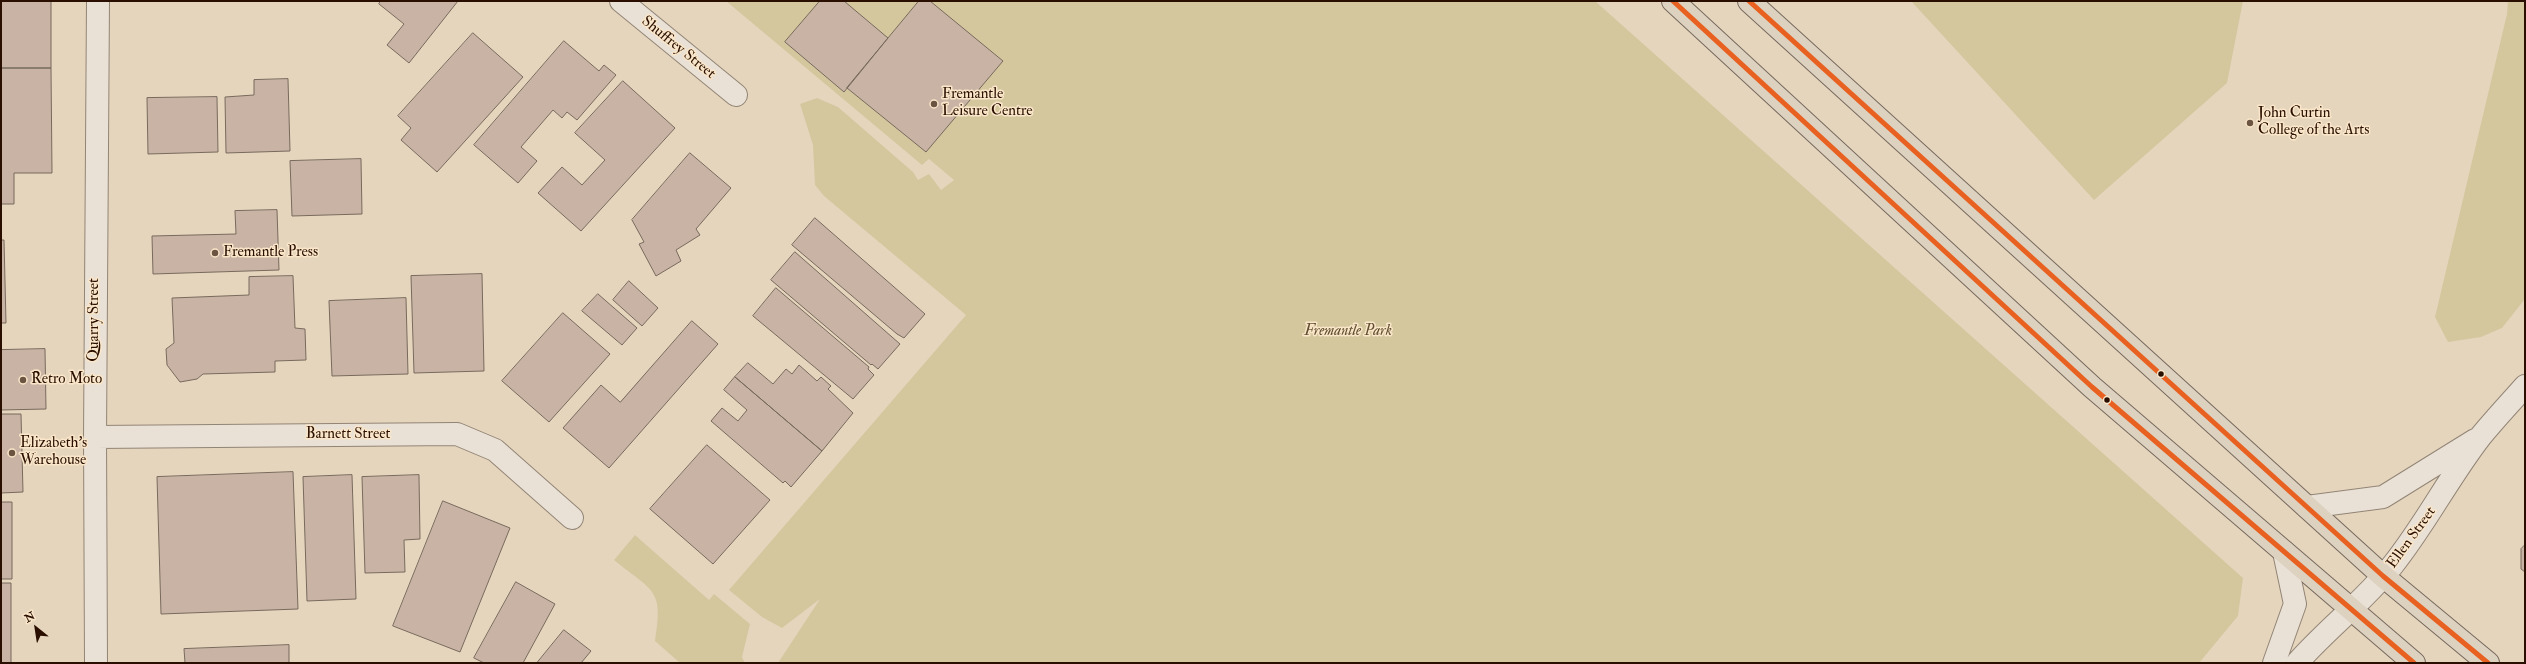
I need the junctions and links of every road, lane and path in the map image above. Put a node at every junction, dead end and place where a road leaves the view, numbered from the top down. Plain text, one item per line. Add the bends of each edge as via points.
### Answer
1 (98, 1) edge
2 (621, 1) edge
3 (1673, 1) edge
4 (1749, 1) edge
5 (736, 95) dead end
6 (2525, 386) edge
7 (94, 437) junction
8 (2481, 437) junction
9 (2307, 507) junction
10 (572, 518) dead end
11 (2284, 552) junction
12 (2383, 576) junction
13 (2351, 610) junction
14 (96, 663) edge
15 (2274, 663) edge
16 (2297, 663) edge
17 (2414, 663) edge
18 (2488, 663) edge

1 - 7 street, Quarry Street
2 - 5 street, Shuffrey Street
3 - 11 main road via 2086,382
4 - 9 main road
6 - 8 street, Ellen Street
7 - 10 street, Barnett Street via 457,434 495,450
7 - 14 street, Quarry Street
8 - 9 street, Ellen Street via 2383,497
8 - 12 street, Ellen Street via 2410,544
9 - 12 main road
11 - 13 main road
11 - 15 street via 2295,604
12 - 13 street, Ellen Street
12 - 18 main road
13 - 16 street, Ellen Street via 2321,636
13 - 17 main road

